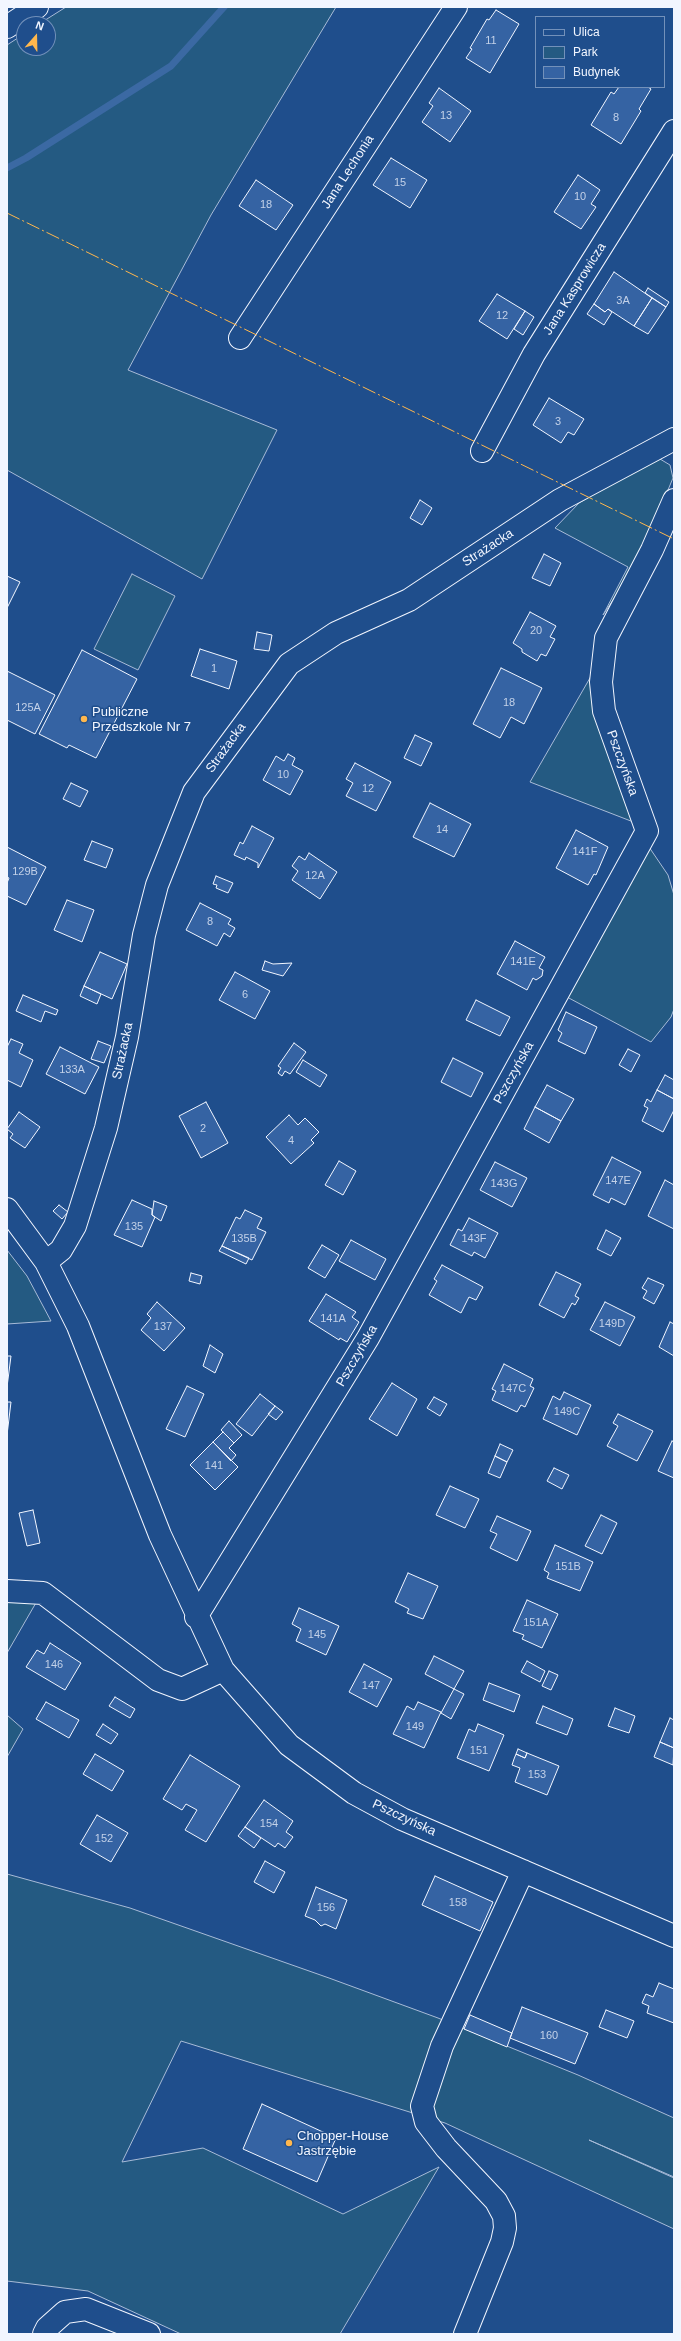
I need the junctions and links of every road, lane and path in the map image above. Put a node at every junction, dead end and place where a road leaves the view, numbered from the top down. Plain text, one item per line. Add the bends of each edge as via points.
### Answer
1 (37, 7) edge
2 (456, 7) edge
3 (7, 27) edge
4 (674, 131) edge
5 (240, 338) dead end
6 (674, 439) edge
7 (482, 451) dead end
8 (674, 500) edge
9 (7, 1209) edge
10 (53, 1256) junction
11 (7, 1591) edge
12 (196, 1617) junction
13 (223, 1670) junction
14 (523, 1871) junction
15 (674, 1936) edge
16 (44, 2334) edge
17 (149, 2334) edge
18 (465, 2334) edge

1 - 3 street
2 - 5 street, Jana Lechonia
4 - 7 street, Jana Kasprowicza via 534,354
6 - 10 street, Strażacka via 560,500 408,600 336,633 289,664 194,792 157,885 144,935 126,1037 106,1128 75,1226
8 - 12 street, Pszczyńska via 652,550 606,638 601,682 604,711 647,831 368,1338
9 - 10 street, Pszczyńska
10 - 12 street, Pszczyńska via 160,1535
11 - 13 street via 43,1593 158,1680 182,1689
12 - 13 street, Pszczyńska
13 - 14 street, Pszczyńska via 296,1752 354,1793 402,1819
14 - 15 street, Pszczyńska
14 - 18 street via 442,2046 422,2106 426,2122 446,2148 496,2200 504,2216 502,2242
16 - 17 street via 65,2312 86,2309

